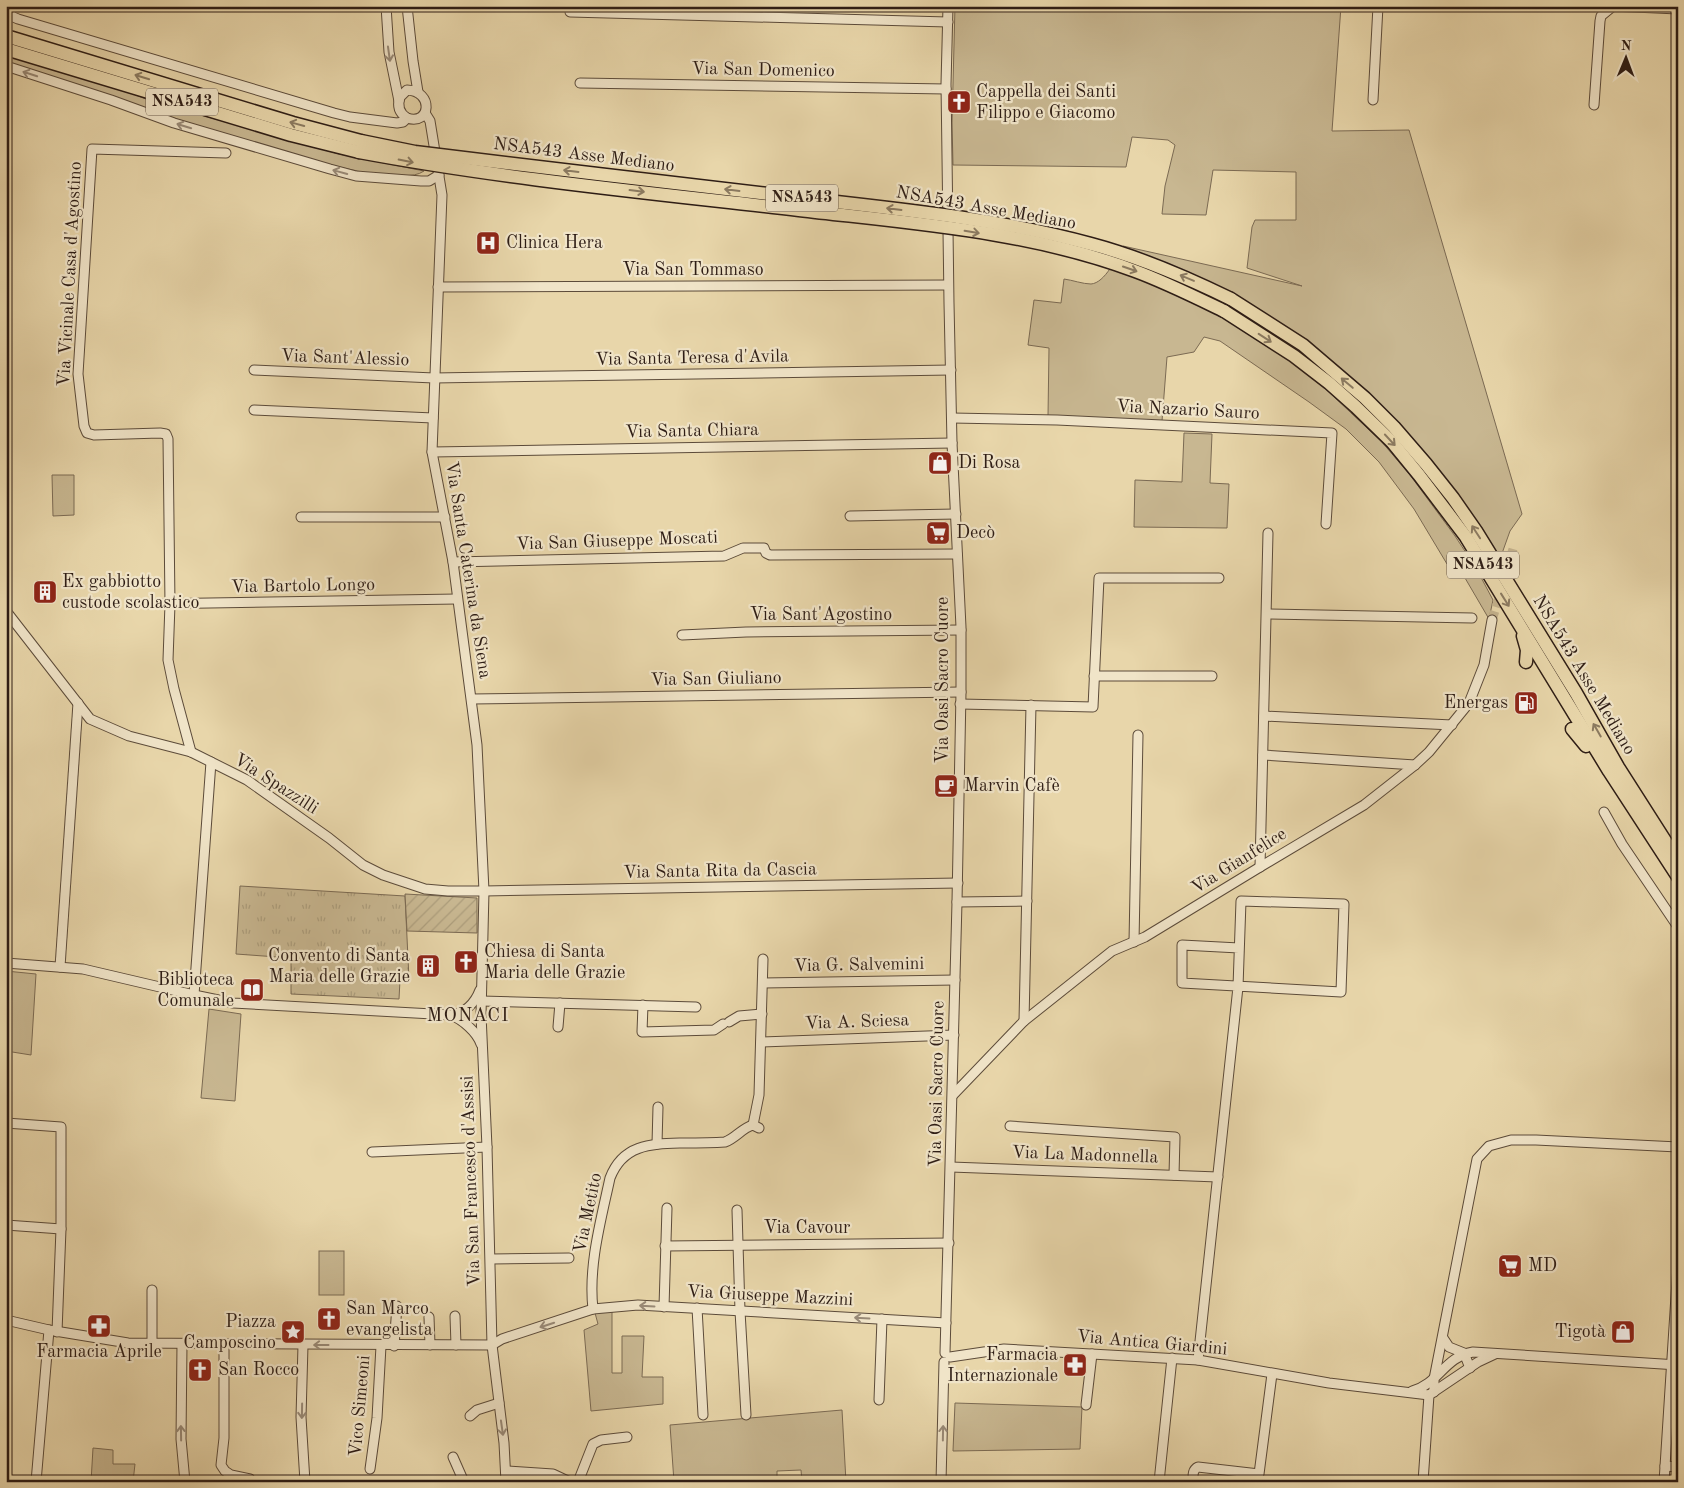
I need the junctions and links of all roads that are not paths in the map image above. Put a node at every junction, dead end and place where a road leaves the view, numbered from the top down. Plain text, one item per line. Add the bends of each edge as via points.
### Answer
1 (10, 6) edge
2 (386, 6) edge
3 (407, 6) edge
4 (948, 6) edge
5 (1378, 6) edge
6 (1612, 7) edge
7 (1678, 9) edge
8 (657, 11) edge
9 (570, 12) dead end
10 (948, 22) junction
11 (6, 36) edge
12 (6, 49) edge
13 (6, 66) edge
14 (580, 83) dead end
15 (946, 89) junction
16 (418, 92) junction
17 (1373, 100) dead end
18 (399, 101) junction
19 (1594, 105) dead end
20 (425, 113) junction
21 (407, 118) junction
22 (417, 120) junction
23 (431, 131) junction
24 (360, 147) junction
25 (226, 153) dead end
26 (439, 175) junction
27 (948, 285) junction
28 (438, 287) junction
29 (254, 370) dead end
30 (950, 370) junction
31 (434, 378) junction
32 (254, 410) dead end
33 (433, 418) junction
34 (952, 418) junction
35 (952, 443) junction
36 (432, 452) junction
37 (956, 514) junction
38 (850, 516) dead end
39 (302, 517) dead end
40 (445, 517) junction
41 (1326, 524) dead end
42 (1268, 533) dead end
43 (957, 554) junction
44 (453, 562) junction
45 (1219, 578) dead end
46 (458, 599) junction
47 (148, 604) dead end
48 (170, 604) junction
49 (6, 611) edge
50 (1266, 614) junction
51 (1472, 618) dead end
52 (1492, 620) tunnel mouth
53 (1521, 626) junction
54 (960, 630) junction
55 (682, 635) dead end
56 (1526, 662) dead end
57 (1094, 676) junction
58 (1212, 676) dead end
59 (960, 692) junction
60 (472, 699) junction
61 (78, 703) junction
62 (960, 704) junction
63 (1031, 706) junction
64 (1264, 716) junction
65 (1452, 725) junction
66 (1572, 729) dead end
67 (1138, 735) dead end
68 (191, 752) junction
69 (1263, 755) junction
70 (211, 762) junction
71 (1415, 765) junction
72 (1609, 771) junction
73 (1604, 812) dead end
74 (1678, 861) edge
75 (1260, 867) junction
76 (1678, 877) edge
77 (958, 883) junction
78 (484, 891) junction
79 (1027, 901) junction
80 (957, 902) junction
81 (1678, 927) edge
82 (1134, 942) junction
83 (1239, 948) junction
84 (763, 958) dead end
85 (6, 963) edge
86 (60, 967) junction
87 (955, 980) junction
88 (763, 983) junction
89 (1238, 987) junction
90 (481, 988) junction
91 (194, 995) junction
92 (481, 1001) junction
93 (560, 1004) junction
94 (643, 1005) junction
95 (696, 1006) dead end
96 (762, 1014) junction
97 (481, 1015) junction
98 (457, 1016) junction
99 (1024, 1021) junction
100 (558, 1027) dead end
101 (954, 1035) junction
102 (761, 1042) junction
103 (482, 1046) junction
104 (953, 1094) junction
105 (658, 1107) dead end
106 (6, 1123) edge
107 (1010, 1126) dead end
108 (657, 1144) junction
109 (487, 1147) junction
110 (1678, 1148) edge
111 (372, 1152) dead end
112 (951, 1167) junction
113 (1174, 1175) junction
114 (1218, 1177) junction
115 (667, 1208) dead end
116 (737, 1210) dead end
117 (6, 1225) edge
118 (61, 1229) junction
119 (949, 1243) junction
120 (737, 1245) junction
121 (665, 1246) junction
122 (490, 1258) junction
123 (569, 1258) dead end
124 (1678, 1265) edge
125 (152, 1290) dead end
126 (397, 1306) dead end
127 (664, 1307) junction
128 (697, 1308) junction
129 (593, 1309) junction
130 (740, 1311) junction
131 (455, 1316) dead end
132 (429, 1317) dead end
133 (882, 1319) junction
134 (6, 1320) edge
135 (946, 1323) junction
136 (53, 1331) junction
137 (1443, 1338) junction
138 (152, 1344) junction
139 (182, 1344) junction
140 (224, 1344) junction
141 (303, 1345) junction
142 (430, 1345) junction
143 (456, 1345) junction
144 (492, 1345) junction
145 (382, 1346) junction
146 (394, 1346) junction
147 (1092, 1354) junction
148 (1464, 1354) junction
149 (1495, 1354) junction
150 (946, 1357) junction
151 (1172, 1358) junction
152 (1198, 1360) junction
153 (1674, 1365) edge
154 (1470, 1368) junction
155 (1441, 1370) junction
156 (1272, 1374) junction
157 (1434, 1379) junction
158 (1450, 1381) junction
159 (1410, 1392) junction
160 (1431, 1393) junction
161 (879, 1400) dead end
162 (499, 1403) junction
163 (1086, 1404) dead end
164 (746, 1415) dead end
165 (470, 1416) dead end
166 (703, 1416) dead end
167 (626, 1437) dead end
168 (453, 1457) dead end
169 (1664, 1466) junction
170 (1678, 1467) edge
171 (370, 1469) dead end
172 (506, 1470) junction
173 (250, 1479) dead end
174 (36, 1482) edge
175 (185, 1482) edge
176 (305, 1482) edge
177 (464, 1482) edge
178 (506, 1482) edge
179 (570, 1482) edge
180 (578, 1482) edge
181 (941, 1482) edge
182 (1159, 1482) edge
183 (1193, 1482) edge
184 (1422, 1482) edge
185 (1664, 1482) edge

1 - 21 street via 11,16 18,19 334,113 397,123
2 -> 18 street via 389,52
3 - 16 street
4 - 10 street, Via Oasi Sacro Cuore
5 - 17 street
6 - 7 street
6 - 19 street via 1600,21
8 - 9 street
8 - 10 street
10 - 15 street, Via Oasi Sacro Cuore
24 -> 11 highway via 293,123
12 - 24 highway, NSA543 Asse Mediano / NSA543 via 291,135
26 -> 13 street via 421,181 356,176 174,123
14 - 15 street, Via San Domenico
15 - 27 street, Via Oasi Sacro Cuore
16 - 18 street via 407,90
16 - 20 street via 425,100
18 - 21 street via 400,111
20 - 22 street
20 - 23 street, Via Santa Caterina da Siena
21 - 22 street
22 - 23 street
23 - 26 street, Via Santa Caterina da Siena
24 -> 53 highway, NSA543 Asse Mediano / NSA543, bridge via 424,164 922,224 1031,242 1134,270 1224,311 1294,356 1356,407 1392,442 1466,537
74 -> 24 highway, NSA543 Asse Mediano / NSA543, bridge via 1476,531 1431,470 1366,398 1303,346 1231,299 1140,259 1026,229 938,214
25 - 48 street, Via Vicinale Casa d'Agostino via 92,149 78,374 84,426 88,433 94,435 166,434
26 - 28 street, Via Santa Caterina da Siena via 442,196
27 - 28 street, Via San Tommaso
27 - 30 street, Via Oasi Sacro Cuore
28 - 31 street, Via Santa Caterina da Siena
29 - 31 street, Via Sant'Alessio
30 - 31 street, Via Santa Teresa d'Avila
30 - 34 street, Via Oasi Sacro Cuore
31 - 33 street, Via Santa Caterina da Siena
32 - 33 street
33 - 36 street, Via Santa Caterina da Siena
34 - 35 street, Via Oasi Sacro Cuore
34 - 41 street, Via Nazario Sauro via 1067,420 1332,433
35 - 36 street, Via Santa Chiara
35 - 37 street, Via Oasi Sacro Cuore
36 - 40 street, Via Santa Caterina da Siena
37 - 38 street
37 - 43 street, Via Oasi Sacro Cuore
39 - 40 street
40 - 44 street, Via Santa Caterina da Siena
42 - 50 street
43 - 44 street, Via San Giuseppe Moscati via 770,555 764,548 743,548 724,556
43 - 54 street, Via Oasi Sacro Cuore
44 - 46 street, Via Santa Caterina da Siena
45 - 57 street via 1099,578
46 - 48 street, Via Bartolo Longo
46 - 60 street, Via Santa Caterina da Siena
47 - 48 street, Via Bartolo Longo
48 - 68 street, Via Vicinale Casa d'Agostino via 168,660
49 - 61 street, Via Spazzilli
50 - 51 street
50 - 64 street
52 - 65 street, Via Gianfelice via 1478,683 1469,703
53 - 56 highway via 1527,650
53 - 72 highway, NSA543 Asse Mediano / NSA543
54 - 55 street, Via Sant'Agostino
54 - 59 street, Via Oasi Sacro Cuore
57 - 58 street
57 - 63 street via 1092,707
59 - 60 street, Via San Giuliano
59 - 62 street, Via Oasi Sacro Cuore
60 - 78 street, Via Santa Caterina da Siena
61 - 68 street, Via Spazzilli via 90,719 129,736
61 - 86 street
62 - 63 street
62 - 77 street, Via Oasi Sacro Cuore
63 - 79 street
64 - 65 street
64 - 69 street
65 - 71 street, Via Gianfelice
66 - 72 highway
67 - 82 street
68 - 70 street, Via Spazzilli
69 - 71 street
69 - 75 street
70 - 78 street, Via Spazzilli via 247,780 377,872 424,889
70 - 91 street
71 - 75 street, Via Gianfelice via 1364,806
72 - 76 highway, NSA543 Asse Mediano / NSA543
73 - 81 street
75 - 82 street, Via Gianfelice
77 - 78 street, Via Santa Rita da Cascia
77 - 80 street, Via Oasi Sacro Cuore
78 - 90 street, Via Santa Caterina da Siena
79 - 80 street
79 - 99 street
80 - 87 street, Via Oasi Sacro Cuore
82 - 99 street, Via Gianfelice via 1112,951
83 - 89 street
83 - 89 street via 1182,945 1182,983
83 - 89 street via 1240,901 1344,904 1341,992
84 - 88 street, Via Metito
85 - 86 street
86 - 91 street via 83,969
87 - 88 street, Via G. Salvemini
87 - 101 street, Via Oasi Sacro Cuore
88 - 96 street, Via Metito
89 - 114 street
90 - 92 street, Via Santa Caterina da Siena
90 - 98 street via 475,1000
91 - 98 street via 233,1002
92 - 93 street
92 - 97 street, Via Santa Caterina da Siena
93 - 94 street
93 - 100 street
94 - 95 street
94 - 96 street via 642,1032 714,1030 739,1016
96 - 102 street, Via Metito
97 - 98 street via 474,1012
97 - 103 street, Via San Francesco d'Assisi
98 - 103 street
99 - 104 street, Via Gianfelice
101 - 102 street, Via A. Sciesa
101 - 104 street, Via Oasi Sacro Cuore
102 - 108 street, Via Metito via 756,1127 748,1126 725,1142
103 - 109 street, Via San Francesco d'Assisi
104 - 112 street, Via Oasi Sacro Cuore
105 - 108 street
106 - 118 street via 61,1127
107 - 113 street via 1175,1137
108 - 129 street, Via Metito via 648,1144 624,1156 612,1172 595,1256 591,1290
109 - 111 street
109 - 122 street, Via San Francesco d'Assisi
110 - 137 street via 1536,1140 1511,1140 1490,1146 1477,1159
112 - 113 street, Via La Madonnella
112 - 119 street, Via Oasi Sacro Cuore
113 - 114 street, Via La Madonnella
114 - 152 street
115 - 121 street
116 - 120 street
117 - 118 street
118 - 136 street
119 - 120 street, Via Cavour
119 - 135 street, Via Oasi Sacro Cuore
120 - 121 street, Via Cavour
120 - 130 street
121 - 127 street
122 - 123 street
122 - 144 street, Via San Francesco d'Assisi
124 - 153 street
125 - 138 street
126 - 146 street
127 - 128 street, Via Giuseppe Mazzini
127 -> 129 street, Via Giuseppe Mazzini via 638,1305
128 - 130 street, Via Giuseppe Mazzini
128 - 166 street
129 -> 144 street
133 -> 130 street, Via Giuseppe Mazzini
130 - 164 street
131 - 143 street
132 - 142 street
133 - 135 street, Via Giuseppe Mazzini
133 - 161 street
134 - 136 street
135 - 150 street, Via Oasi Sacro Cuore
136 - 138 street via 128,1344
136 - 174 street
137 - 148 street via 1449,1347
137 - 157 street
138 - 139 street
139 - 140 street
175 -> 139 street via 181,1439
140 - 141 street
140 - 173 street via 221,1465 230,1475
145 -> 141 street
141 -> 176 street via 301,1417
142 - 143 street
142 - 146 street
143 - 144 street
144 - 162 street, Via San Francesco d'Assisi
145 - 146 street
145 - 171 street, Vico Simeoni
147 - 150 street, Via Antica Giardini via 1004,1349
147 - 151 street, Via Antica Giardini
147 - 163 street
148 - 149 street
148 - 154 street
148 - 155 street
149 - 153 street
149 - 154 street
181 -> 150 street, Via Oasi Sacro Cuore
151 - 152 street, Via Antica Giardini
151 - 182 street
152 - 156 street, Via Antica Giardini
153 - 169 street
154 - 158 street
155 - 157 street
155 - 158 street
156 - 159 street, Via Antica Giardini
156 - 183 street via 1259,1474 1198,1467 1193,1473
157 - 159 street via 1427,1386
157 - 160 street
158 - 160 street
159 - 160 street, Via Antica Giardini
160 - 184 street
162 - 165 street via 477,1410
162 -> 172 street, Via San Francesco d'Assisi
167 - 180 street via 593,1444
168 - 177 street
169 - 170 street
169 - 185 street
172 - 178 street, Via San Francesco d'Assisi
172 - 179 street via 553,1474

